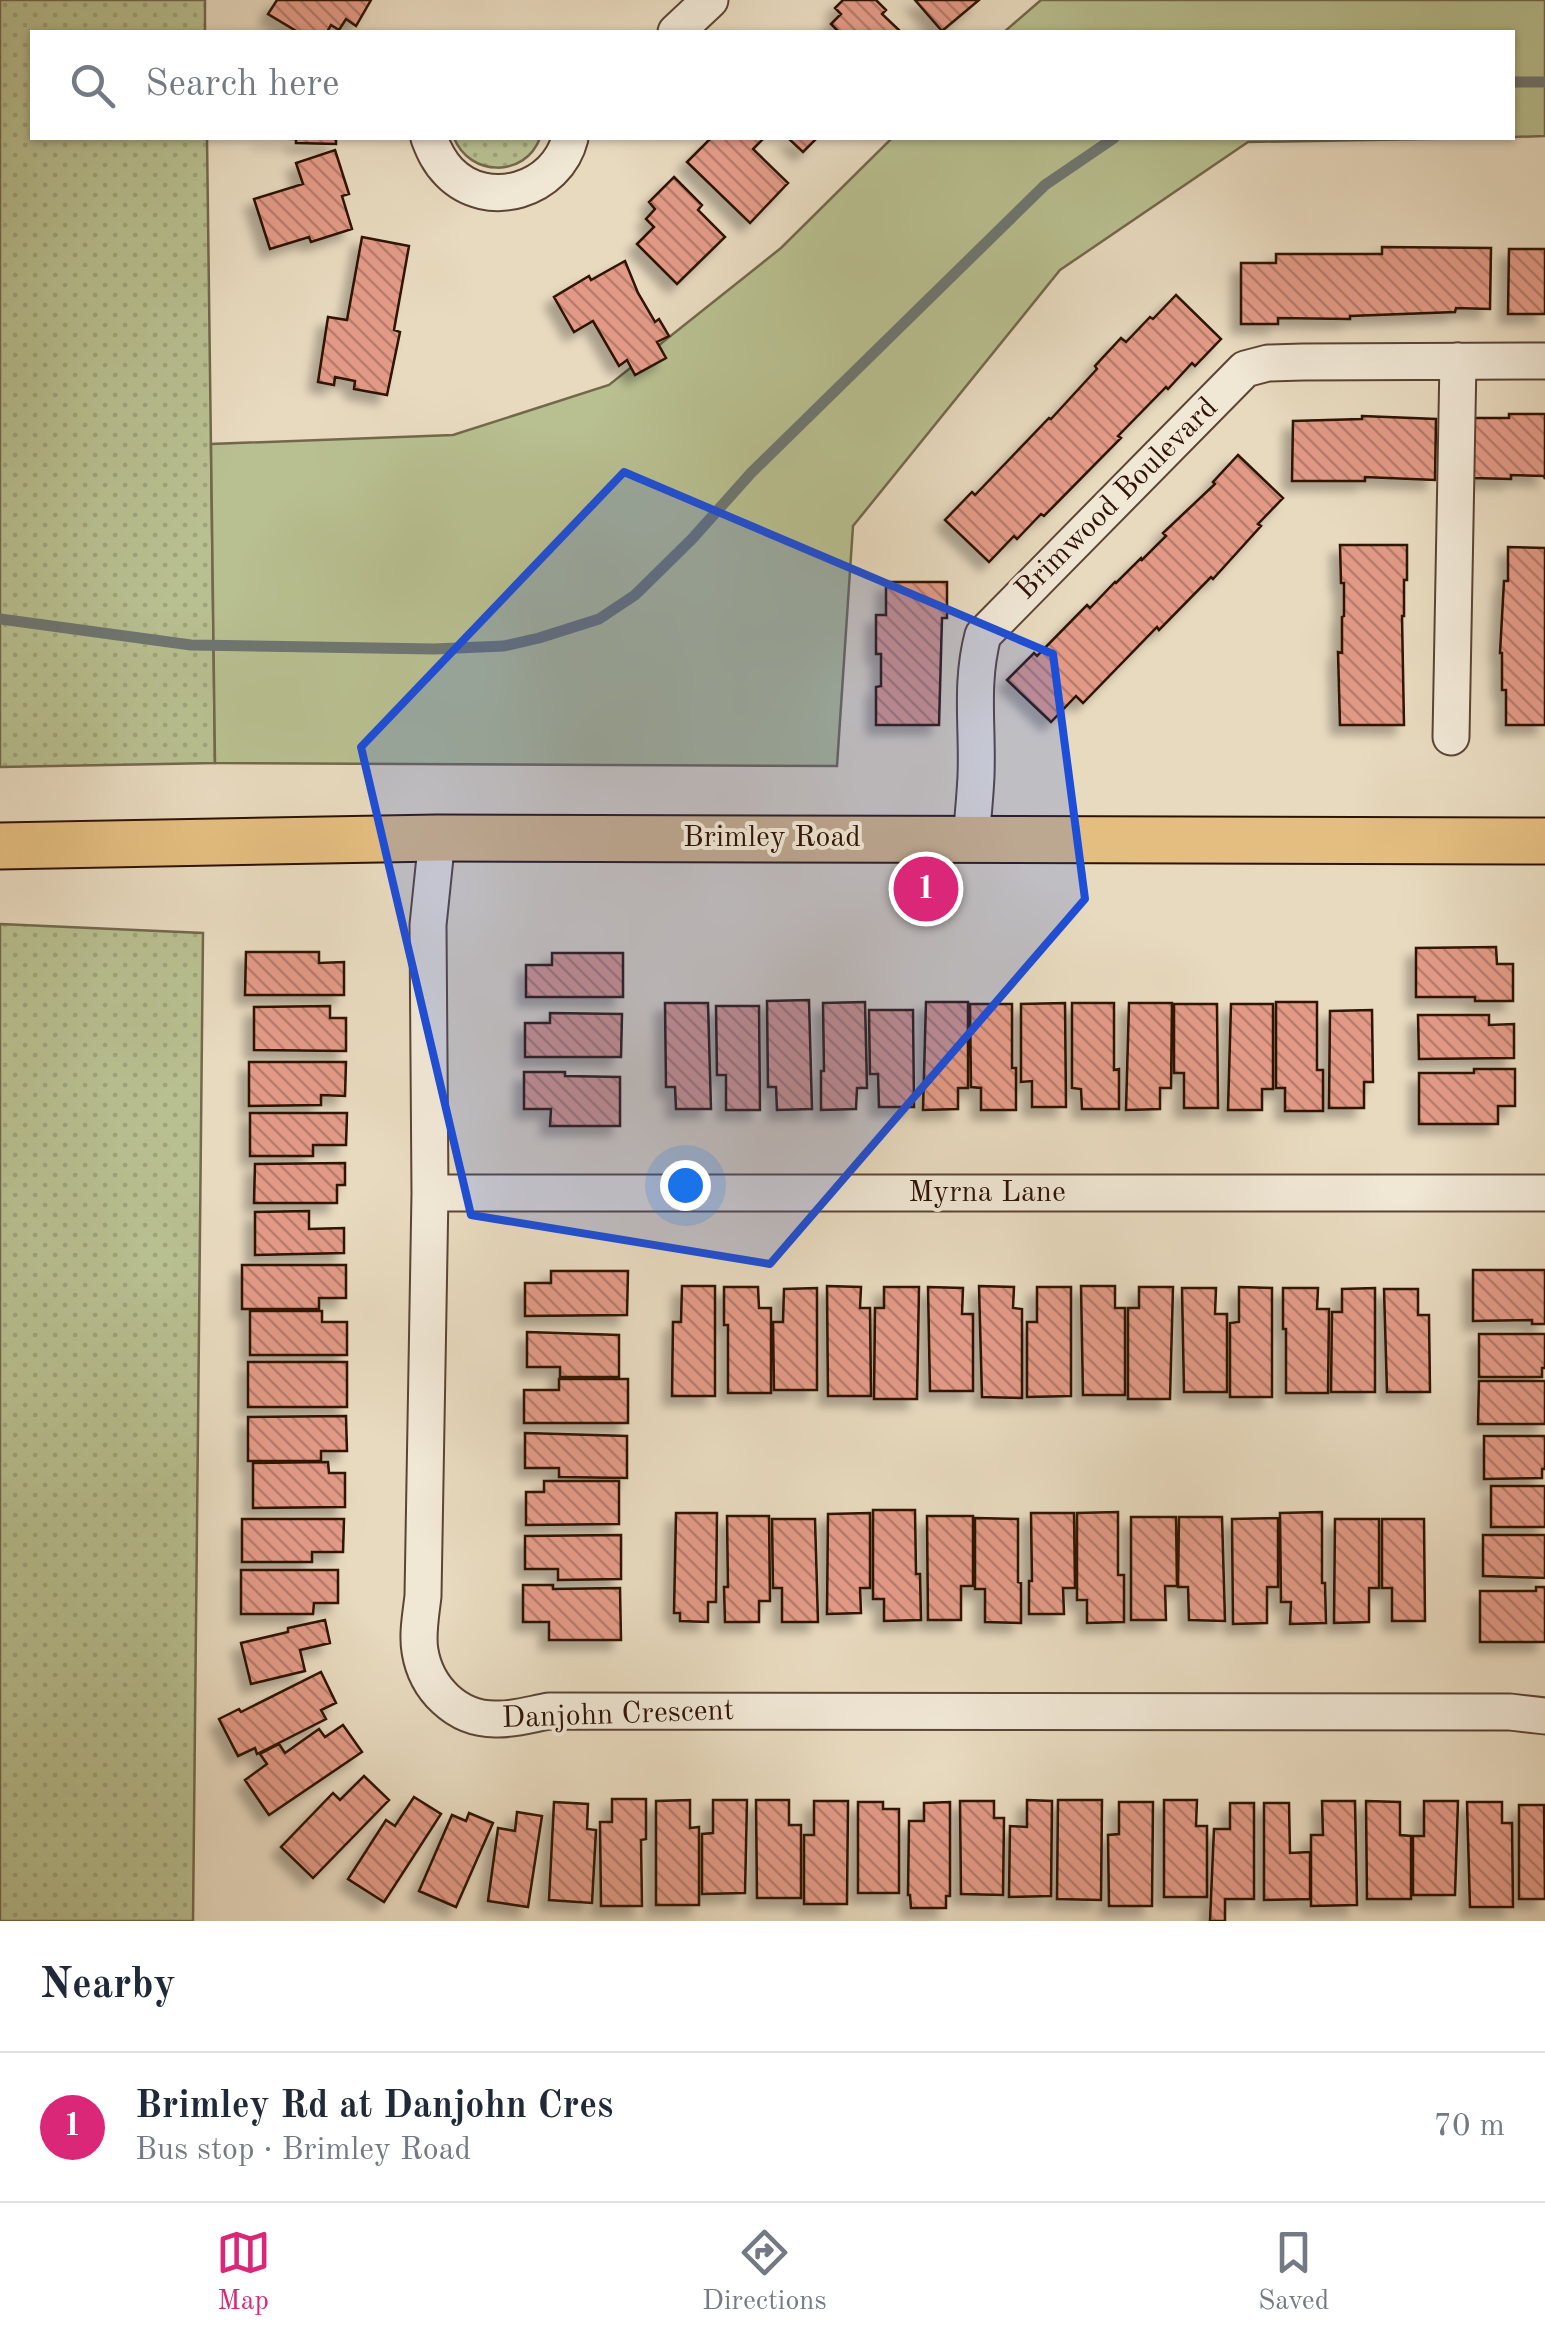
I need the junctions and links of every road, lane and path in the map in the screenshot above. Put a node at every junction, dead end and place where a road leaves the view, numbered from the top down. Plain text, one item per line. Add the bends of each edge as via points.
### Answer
1 (710, 0) edge
2 (678, 30) edge
3 (431, 140) edge
4 (569, 140) edge
5 (1458, 361) junction
6 (1545, 361) edge
7 (1450, 737) dead end
8 (437, 838) junction
9 (971, 839) junction
10 (1545, 842) edge
11 (0, 846) edge
12 (430, 1193) junction
13 (1545, 1193) edge
14 (1545, 1716) edge

1 - 2 street
3 - 4 street via 452,176 495,194 540,181 558,165
5 - 6 street, Brimwood Boulevard
5 - 7 street
5 - 9 street, Brimwood Boulevard via 1245,368 984,635 974,683
8 - 9 main road, Brimley Road
8 - 11 main road, Brimley Road
8 - 12 street, Danjohn Crescent via 428,925
9 - 10 main road, Brimley Road
12 - 13 street, Myrna Lane
12 - 14 street, Danjohn Crescent via 419,1647 434,1688 468,1714 500,1720 550,1711

